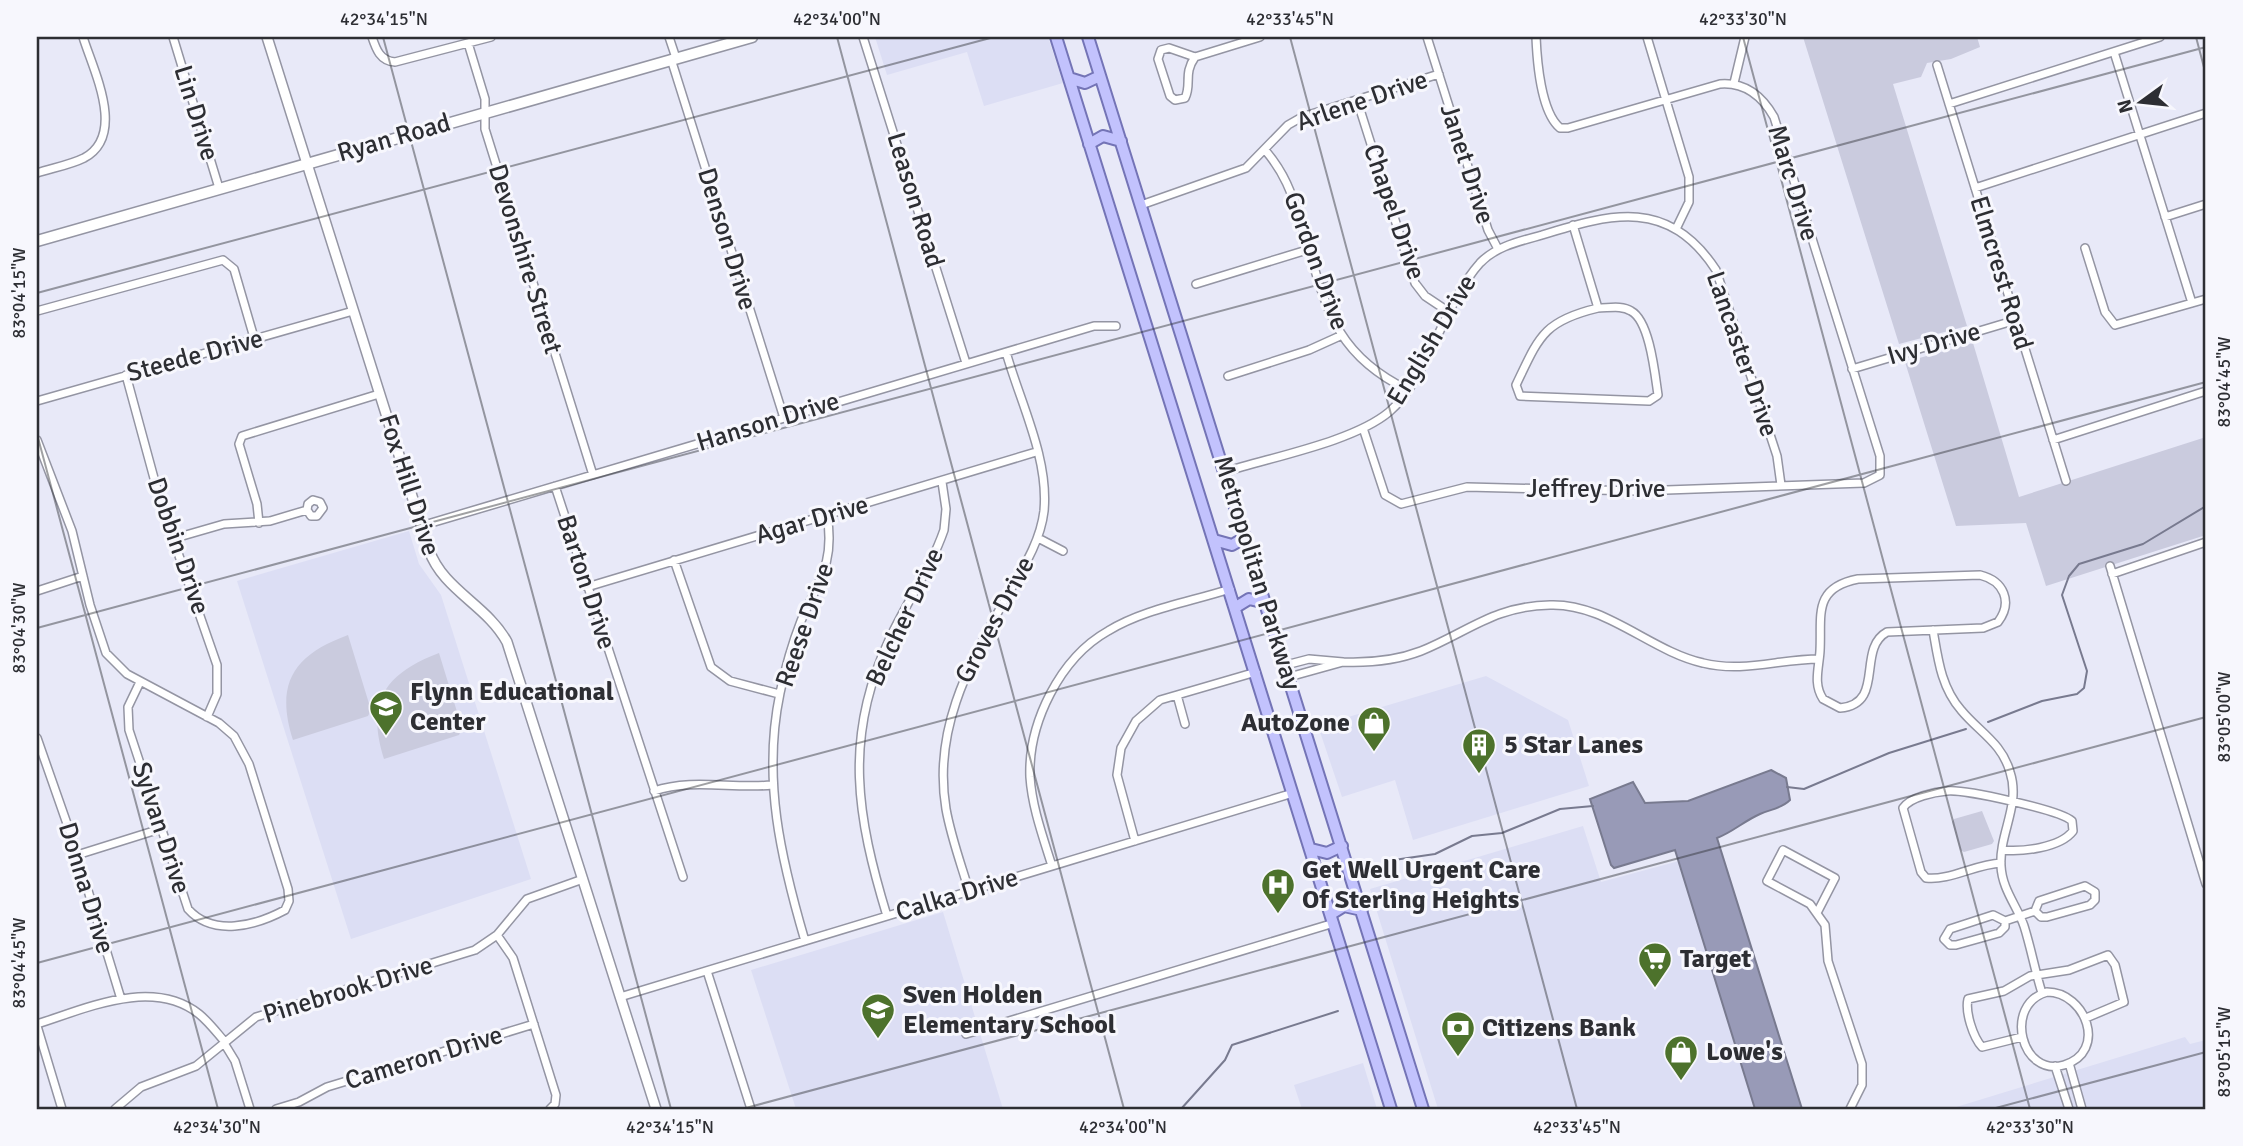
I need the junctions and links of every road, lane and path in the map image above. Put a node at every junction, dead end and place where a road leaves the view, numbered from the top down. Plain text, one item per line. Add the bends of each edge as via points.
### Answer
1 (83, 37) edge
2 (173, 37) edge
3 (267, 37) edge
4 (372, 37) edge
5 (491, 37) edge
6 (669, 37) edge
7 (752, 37) edge
8 (863, 37) edge
9 (1056, 37) edge
10 (1088, 37) edge
11 (1260, 37) edge
12 (1427, 37) edge
13 (1536, 37) edge
14 (1647, 37) edge
15 (1745, 37) edge
16 (2160, 37) edge
17 (468, 43) junction
18 (2114, 52) junction
19 (1195, 57) junction
20 (673, 59) junction
21 (1937, 65) dead end
22 (1439, 74) junction
23 (1100, 76) junction
24 (1069, 78) junction
25 (1734, 83) junction
26 (1666, 99) junction
27 (1357, 100) junction
28 (1949, 104) junction
29 (484, 113) junction
30 (2206, 113) edge
31 (2139, 135) junction
32 (1121, 141) junction
33 (1089, 144) junction
34 (1265, 150) junction
35 (306, 163) junction
36 (37, 173) edge
37 (219, 188) junction
38 (1975, 188) junction
39 (2206, 204) edge
40 (1141, 205) junction
41 (2165, 217) junction
42 (1573, 225) junction
43 (1676, 229) junction
44 (37, 241) edge
45 (2085, 248) dead end
46 (1310, 249) junction
47 (1498, 249) junction
48 (1196, 284) dead end
49 (2206, 299) edge
50 (2192, 303) junction
51 (1598, 308) junction
52 (37, 311) edge
53 (353, 311) junction
54 (1449, 312) junction
55 (2016, 320) junction
56 (1116, 326) dead end
57 (1340, 336) junction
58 (255, 341) junction
59 (1006, 352) junction
60 (966, 363) junction
61 (1852, 369) junction
62 (126, 375) junction
63 (1228, 376) dead end
64 (1408, 390) junction
65 (2206, 391) edge
66 (379, 394) junction
67 (37, 401) edge
68 (784, 418) junction
69 (1363, 428) junction
70 (37, 440) edge
71 (2053, 440) junction
72 (1036, 452) junction
73 (1225, 472) junction
74 (1880, 474) joint
75 (593, 475) junction
76 (2066, 481) dead end
77 (942, 482) junction
78 (1781, 485) junction
79 (555, 486) junction
80 (307, 510) dead end
81 (827, 515) junction
82 (260, 523) junction
83 (421, 526) junction
84 (1246, 537) junction
85 (1038, 538) junction
86 (172, 539) junction
87 (1214, 540) junction
88 (2206, 542) edge
89 (1062, 551) dead end
90 (674, 560) junction
91 (83, 576) junction
92 (587, 587) junction
93 (1230, 589) junction
94 (37, 591) edge
95 (1266, 603) junction
96 (1236, 607) junction
97 (1933, 631) junction
98 (1819, 659) junction
99 (1322, 663) junction
100 (1286, 665) junction
101 (1256, 672) junction
102 (1289, 677) junction
103 (141, 682) junction
104 (779, 694) junction
105 (1177, 695) junction
106 (207, 717) junction
107 (1185, 724) dead end
108 (37, 738) edge
109 (772, 785) junction
110 (653, 791) junction
111 (1293, 793) junction
112 (2013, 803) junction
113 (160, 828) junction
114 (1135, 841) junction
115 (1342, 846) junction
116 (1311, 849) junction
117 (2001, 850) junction
118 (77, 855) junction
119 (2001, 863) junction
120 (1052, 866) junction
121 (683, 877) dead end
122 (583, 879) junction
123 (2206, 884) edge
124 (969, 891) junction
125 (1362, 910) junction
126 (1818, 911) junction
127 (2035, 911) junction
128 (887, 916) junction
129 (2020, 916) junction
130 (1332, 918) junction
131 (2005, 921) junction
132 (497, 935) junction
133 (805, 941) junction
134 (706, 971) junction
135 (2036, 975) junction
136 (2042, 993) junction
137 (620, 997) junction
138 (121, 999) junction
139 (2086, 1018) junction
140 (534, 1024) junction
141 (37, 1025) edge
142 (966, 1034) dead end
143 (2022, 1037) junction
144 (225, 1043) junction
145 (2062, 1065) junction
146 (120, 1107) edge
147 (553, 1107) edge
148 (62, 1109) edge
149 (250, 1109) edge
150 (276, 1109) edge
151 (656, 1109) edge
152 (751, 1109) edge
153 (1391, 1109) edge
154 (1423, 1109) edge
155 (1850, 1109) edge
156 (2069, 1109) edge
157 (2082, 1109) edge

1 - 36 street via 105,111 104,132 87,156
2 - 37 street, Lin Drive
3 - 35 street, Fox Hill Drive
4 - 17 street via 385,60 401,62
5 - 17 street
6 - 20 street, Denson Drive
7 - 20 main road, Ryan Road
8 - 60 street, Leason Road
9 - 24 main road, Metropolitan Parkway
10 - 23 main road, Metropolitan Parkway
11 - 19 street
12 - 22 street, Janet Drive
13 - 26 street via 1542,84 1558,126 1568,128
14 - 26 street
15 - 25 street
16 - 18 street
17 - 29 street, Devonshire Street via 485,99
18 - 28 street
18 - 31 street
19 - 19 street via 1169,48 1158,54 1175,100 1188,94 1187,71
20 - 29 main road, Ryan Road
20 - 68 street, Denson Drive
21 - 28 street, Elmcrest Road
22 - 27 street, Arlene Drive
22 - 47 street, Janet Drive
23 - 24 main road via 1085,83
23 - 32 main road, Metropolitan Parkway
24 - 33 main road, Metropolitan Parkway
25 - 26 street
25 - 61 street, Marc Drive via 1759,97 1774,117
26 - 43 street via 1690,183 1687,208
27 - 34 street, Arlene Drive via 1298,119
27 - 54 street, Chapel Drive via 1415,283
28 - 38 street, Elmcrest Road
29 - 35 main road, Ryan Road
29 - 75 street, Devonshire Street via 485,130
30 - 31 street
31 - 38 street
31 - 41 street
32 - 33 main road via 1103,136
32 - 40 main road, Metropolitan Parkway
33 - 87 main road, Metropolitan Parkway
34 - 40 street, Arlene Drive via 1236,173
34 - 46 street, Gordon Drive via 1286,178
35 - 37 main road, Ryan Road
35 - 53 street, Fox Hill Drive
37 - 44 main road, Ryan Road
38 - 55 street, Elmcrest Road
39 - 41 street
40 - 73 main road, Metropolitan Parkway
41 - 50 street
42 - 43 street, English Drive via 1628,215
42 - 47 street, English Drive
42 - 51 street
43 - 78 street, Lancaster Drive via 1699,247 1721,279 1777,456
45 - 50 street via 2105,312 2115,325
46 - 48 street
46 - 57 street, Gordon Drive
47 - 54 street, English Drive via 1474,270
49 - 50 street
51 - 51 street via 1626,309 1640,320 1654,362 1656,399 1520,396 1516,385 1544,332 1560,320
52 - 58 street via 223,260 234,269
53 - 58 street, Steede Drive
53 - 66 street, Fox Hill Drive
54 - 64 street, English Drive
55 - 61 street, Ivy Drive
55 - 71 street, Elmcrest Road
56 - 59 street, Hanson Drive via 1094,326
57 - 63 street
57 - 64 street, Gordon Drive via 1369,368
58 - 62 street, Steede Drive
59 - 60 street, Hanson Drive
59 - 72 street, Groves Drive
60 - 68 street, Hanson Drive
61 - 74 street, Marc Drive via 1880,456
62 - 67 street, Steede Drive
62 - 86 street, Dobbin Drive
64 - 69 street, English Drive via 1392,410
65 - 71 street
66 - 82 street via 242,436 239,444
66 - 83 street, Fox Hill Drive
68 - 75 street, Hanson Drive
69 - 73 street, English Drive
69 - 78 street, Jeffrey Drive via 1385,495 1401,504 1467,487 1638,491
70 - 91 street via 72,531
71 - 76 street, Elmcrest Road
72 - 77 street, Agar Drive
72 - 85 street, Groves Drive via 1045,496
73 - 84 main road, Metropolitan Parkway
74 - 78 street, Jeffrey Drive via 1864,483
75 - 79 street, Hanson Drive
77 - 81 street, Agar Drive
77 - 128 street, Belcher Drive via 944,530 879,661 862,734 863,831
79 - 83 street, Hanson Drive
79 - 92 street, Barton Drive
80 - 82 street
81 - 90 street, Agar Drive
81 - 104 street, Reese Drive via 828,563 801,622
82 - 86 street via 224,524
83 - 122 street, Fox Hill Drive via 441,574 490,618 507,642
84 - 87 main road via 1233,545
84 - 95 main road, Metropolitan Parkway
85 - 89 street
85 - 124 street, Groves Drive via 965,673 947,730 946,807
86 - 106 street, Dobbin Drive via 219,673 217,694
87 - 93 main road, Metropolitan Parkway
88 - 123 street via 2111,570
90 - 92 street, Agar Drive
90 - 104 street via 711,667 730,681
91 - 94 street
91 - 103 street via 106,653
92 - 110 street, Barton Drive
93 - 96 main road, Metropolitan Parkway
93 - 120 street via 1143,615 1108,631 1083,651 1062,677 1043,711 1030,760 1032,794
95 - 96 main road via 1249,599
95 - 100 main road, Metropolitan Parkway
96 - 101 main road, Metropolitan Parkway
97 - 98 street via 1882,635 1875,644 1866,695 1846,707 1829,704 1820,695 1816,684
97 - 98 street via 1993,625 2006,608 2000,586 1980,575 1846,581 1828,594 1821,609
97 - 112 street via 1938,661 1954,702 2005,758
98 - 99 street via 1743,668 1713,665 1678,656 1593,613 1554,604 1492,616 1406,656 1369,663
99 - 100 street
99 - 102 street
100 - 102 main road, Metropolitan Parkway
101 - 105 street
101 - 111 main road, Metropolitan Parkway
102 - 115 main road, Metropolitan Parkway
103 - 106 street
103 - 113 street, Sylvan Drive via 130,700 128,722
104 - 109 street, Reese Drive
105 - 107 street
105 - 114 street via 1144,712 1118,758 1118,785
106 - 113 street, Sylvan Drive via 234,736 245,755 288,889 288,905 278,914 232,927 200,920 185,903
108 - 118 street, Donna Drive
109 - 110 street via 736,788 692,783
109 - 133 street, Reese Drive via 786,874
110 - 121 street, Barton Drive
111 - 114 street, Calka Drive
111 - 116 main road, Metropolitan Parkway
112 - 117 street
112 - 117 street via 2067,817 2073,831 2035,847
112 - 119 street via 1947,790 1912,800 1903,808 1926,878
113 - 118 street
114 - 120 street, Calka Drive
115 - 116 main road via 1327,853
115 - 125 main road, Metropolitan Parkway
116 - 130 main road, Metropolitan Parkway
117 - 119 street
118 - 138 street, Donna Drive
119 - 129 street via 2006,888
120 - 124 street, Calka Drive
122 - 132 street, Pinebrook Drive via 527,899
122 - 137 street, Fox Hill Drive
124 - 128 street, Calka Drive
125 - 130 main road via 1345,906
125 - 154 main road, Metropolitan Parkway
126 - 126 street via 1767,881 1783,850 1835,878
126 - 155 street via 1826,930 1828,961 1862,1065 1862,1084
127 - 127 street via 2047,917 2090,905 2095,892 2085,886 2042,900
127 - 129 street
128 - 133 street, Calka Drive
129 - 131 street
129 - 135 street
130 - 142 street
130 - 153 main road, Metropolitan Parkway
131 - 131 street via 1993,915 1950,929 1944,939 1956,945 1999,933
132 - 140 street via 511,953
132 - 144 street, Pinebrook Drive via 469,952 256,1017
133 - 134 street, Calka Drive
134 - 137 street, Calka Drive
134 - 152 street
135 - 136 street
135 - 139 street via 2076,968 2104,955 2112,957 2124,1002
135 - 143 street via 2004,991 1972,995 1966,1002 1982,1047
136 - 139 street via 2067,997
136 - 143 street via 2024,1011
137 - 151 street, Fox Hill Drive
138 - 141 street
138 - 144 street via 148,997 184,1006 199,1014
139 - 145 street via 2086,1048
140 - 147 street via 556,1095
140 - 150 street, Cameron Drive via 327,1087
141 - 148 street
143 - 145 street via 2035,1059
144 - 146 street, Pinebrook Drive via 189,1071 141,1087
144 - 149 street
145 - 156 street
145 - 157 street

